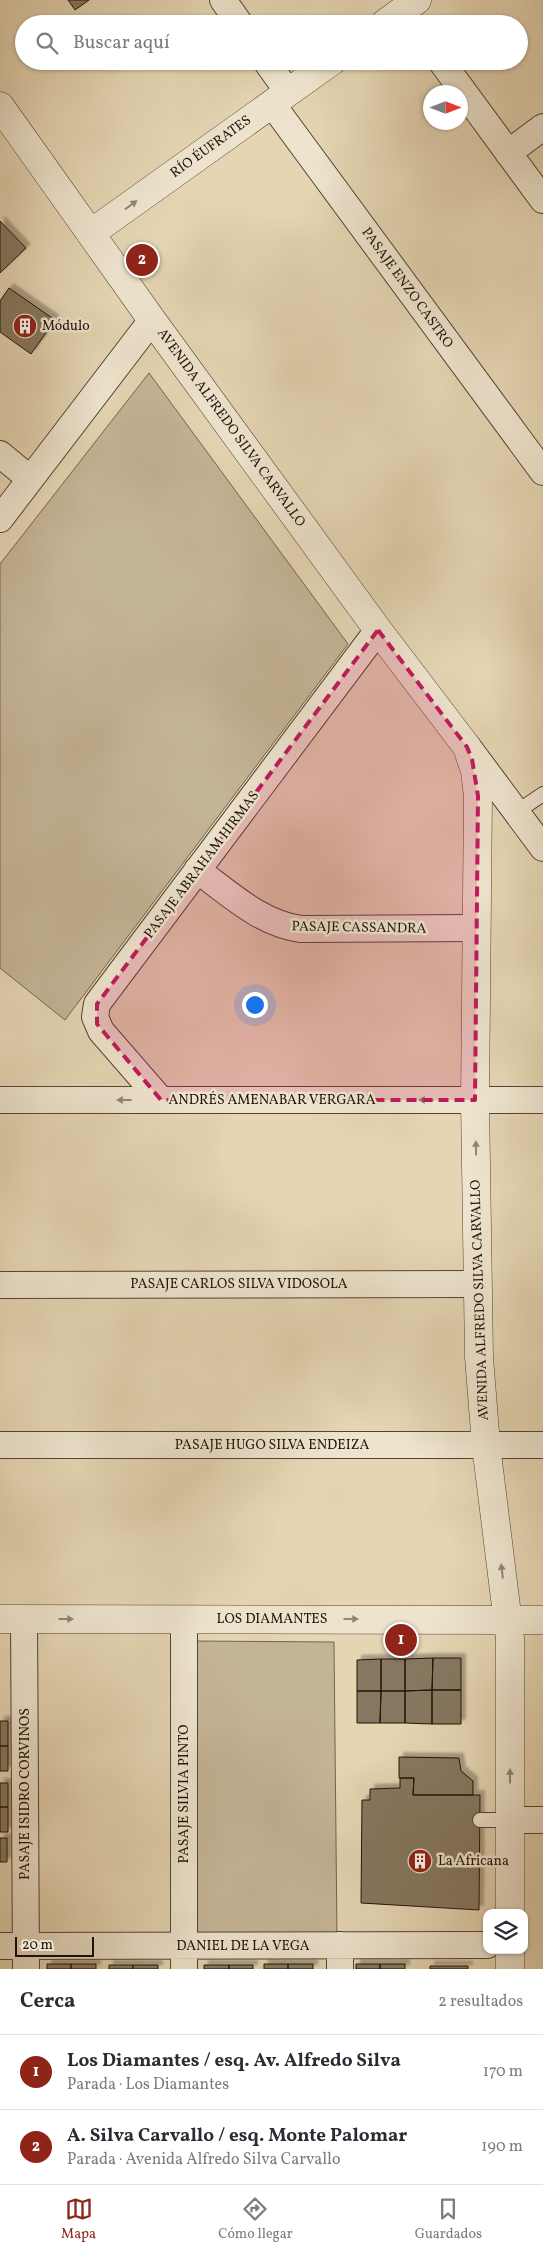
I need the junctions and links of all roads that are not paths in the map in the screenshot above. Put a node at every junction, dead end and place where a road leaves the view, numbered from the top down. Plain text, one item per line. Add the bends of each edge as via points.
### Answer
1 (223, 0) edge
2 (234, 15) edge
3 (269, 70) edge
4 (319, 70) edge
5 (448, 70) edge
6 (280, 98) junction
7 (0, 106) edge
8 (543, 128) edge
9 (508, 153) junction
10 (543, 200) edge
11 (91, 233) junction
12 (152, 320) junction
13 (0, 454) edge
14 (543, 472) edge
15 (30, 480) junction
16 (0, 519) edge
17 (378, 630) junction
18 (467, 747) junction
19 (543, 794) edge
20 (518, 811) junction
21 (543, 848) edge
22 (197, 870) junction
23 (477, 928) junction
24 (0, 1100) edge
25 (161, 1100) junction
26 (475, 1100) junction
27 (543, 1100) edge
28 (478, 1284) junction
29 (0, 1285) edge
30 (0, 1445) edge
31 (486, 1445) junction
32 (543, 1445) edge
33 (12, 1619) edge
34 (184, 1619) junction
35 (508, 1620) junction
36 (543, 1620) edge
37 (480, 1820) dead end
38 (510, 1820) junction
39 (543, 1820) edge
40 (510, 1909) edge
41 (483, 1945) edge
42 (0, 1946) edge
43 (510, 1954) edge
44 (184, 1957) edge
45 (340, 1957) edge
46 (26, 1958) edge
47 (510, 1969) edge

1 - 2 street
3 - 6 street, PASAJE ENZO CASTRO
4 - 6 street, RÍO ÉUFRATES
5 - 9 street
11 -> 6 street, RÍO ÉUFRATES
6 - 14 street, PASAJE ENZO CASTRO
7 - 11 street, AVENIDA ALFREDO SILVA CARVALLO
8 - 9 street
9 - 10 street
11 - 12 street, AVENIDA ALFREDO SILVA CARVALLO
12 - 15 street
12 - 17 street, AVENIDA ALFREDO SILVA CARVALLO
13 - 15 street
15 - 16 street
17 - 18 street, AVENIDA ALFREDO SILVA CARVALLO
17 - 22 street, PASAJE ABRAHAM HIRMAS
18 - 20 street, AVENIDA ALFREDO SILVA CARVALLO
18 - 23 street, AVENIDA ALFREDO SILVA CARVALLO via 475,771 478,796
19 - 20 lane
20 - 21 street, AVENIDA ALFREDO SILVA CARVALLO
22 - 23 street, PASAJE CASSANDRA via 262,916 288,928
22 - 25 street, PASAJE ABRAHAM HIRMAS via 95,1010 101,1031
23 - 26 street, AVENIDA ALFREDO SILVA CARVALLO
25 -> 24 street, ANDRÉS AMENABAR VERGARA
26 -> 25 street, ANDRÉS AMENABAR VERGARA
26 - 27 street, ANDRÉS AMENABAR VERGARA
28 -> 26 street, AVENIDA ALFREDO SILVA CARVALLO
28 - 29 street, PASAJE CARLOS SILVA VIDOSOLA
28 - 31 street, AVENIDA ALFREDO SILVA CARVALLO via 479,1357
30 - 31 street, PASAJE HUGO SILVA ENDEIZA
31 - 32 street, PASAJE HUGO SILVA ENDEIZA
35 -> 31 street, AVENIDA ALFREDO SILVA CARVALLO
33 -> 34 street, LOS DIAMANTES
33 - 46 street, PASAJE ISIDRO CORVINOS
34 -> 35 street, LOS DIAMANTES
34 - 44 street, PASAJE SILVIA PINTO
35 - 36 street, LOS DIAMANTES
38 -> 35 street, AVENIDA ALFREDO SILVA CARVALLO
37 - 38 lane
38 - 39 street
38 - 40 street, AVENIDA ALFREDO SILVA CARVALLO
41 - 45 street, DANIEL DE LA VEGA
42 - 46 street, DANIEL DE LA VEGA
43 - 47 street
44 - 45 street, DANIEL DE LA VEGA
44 - 46 street, DANIEL DE LA VEGA

